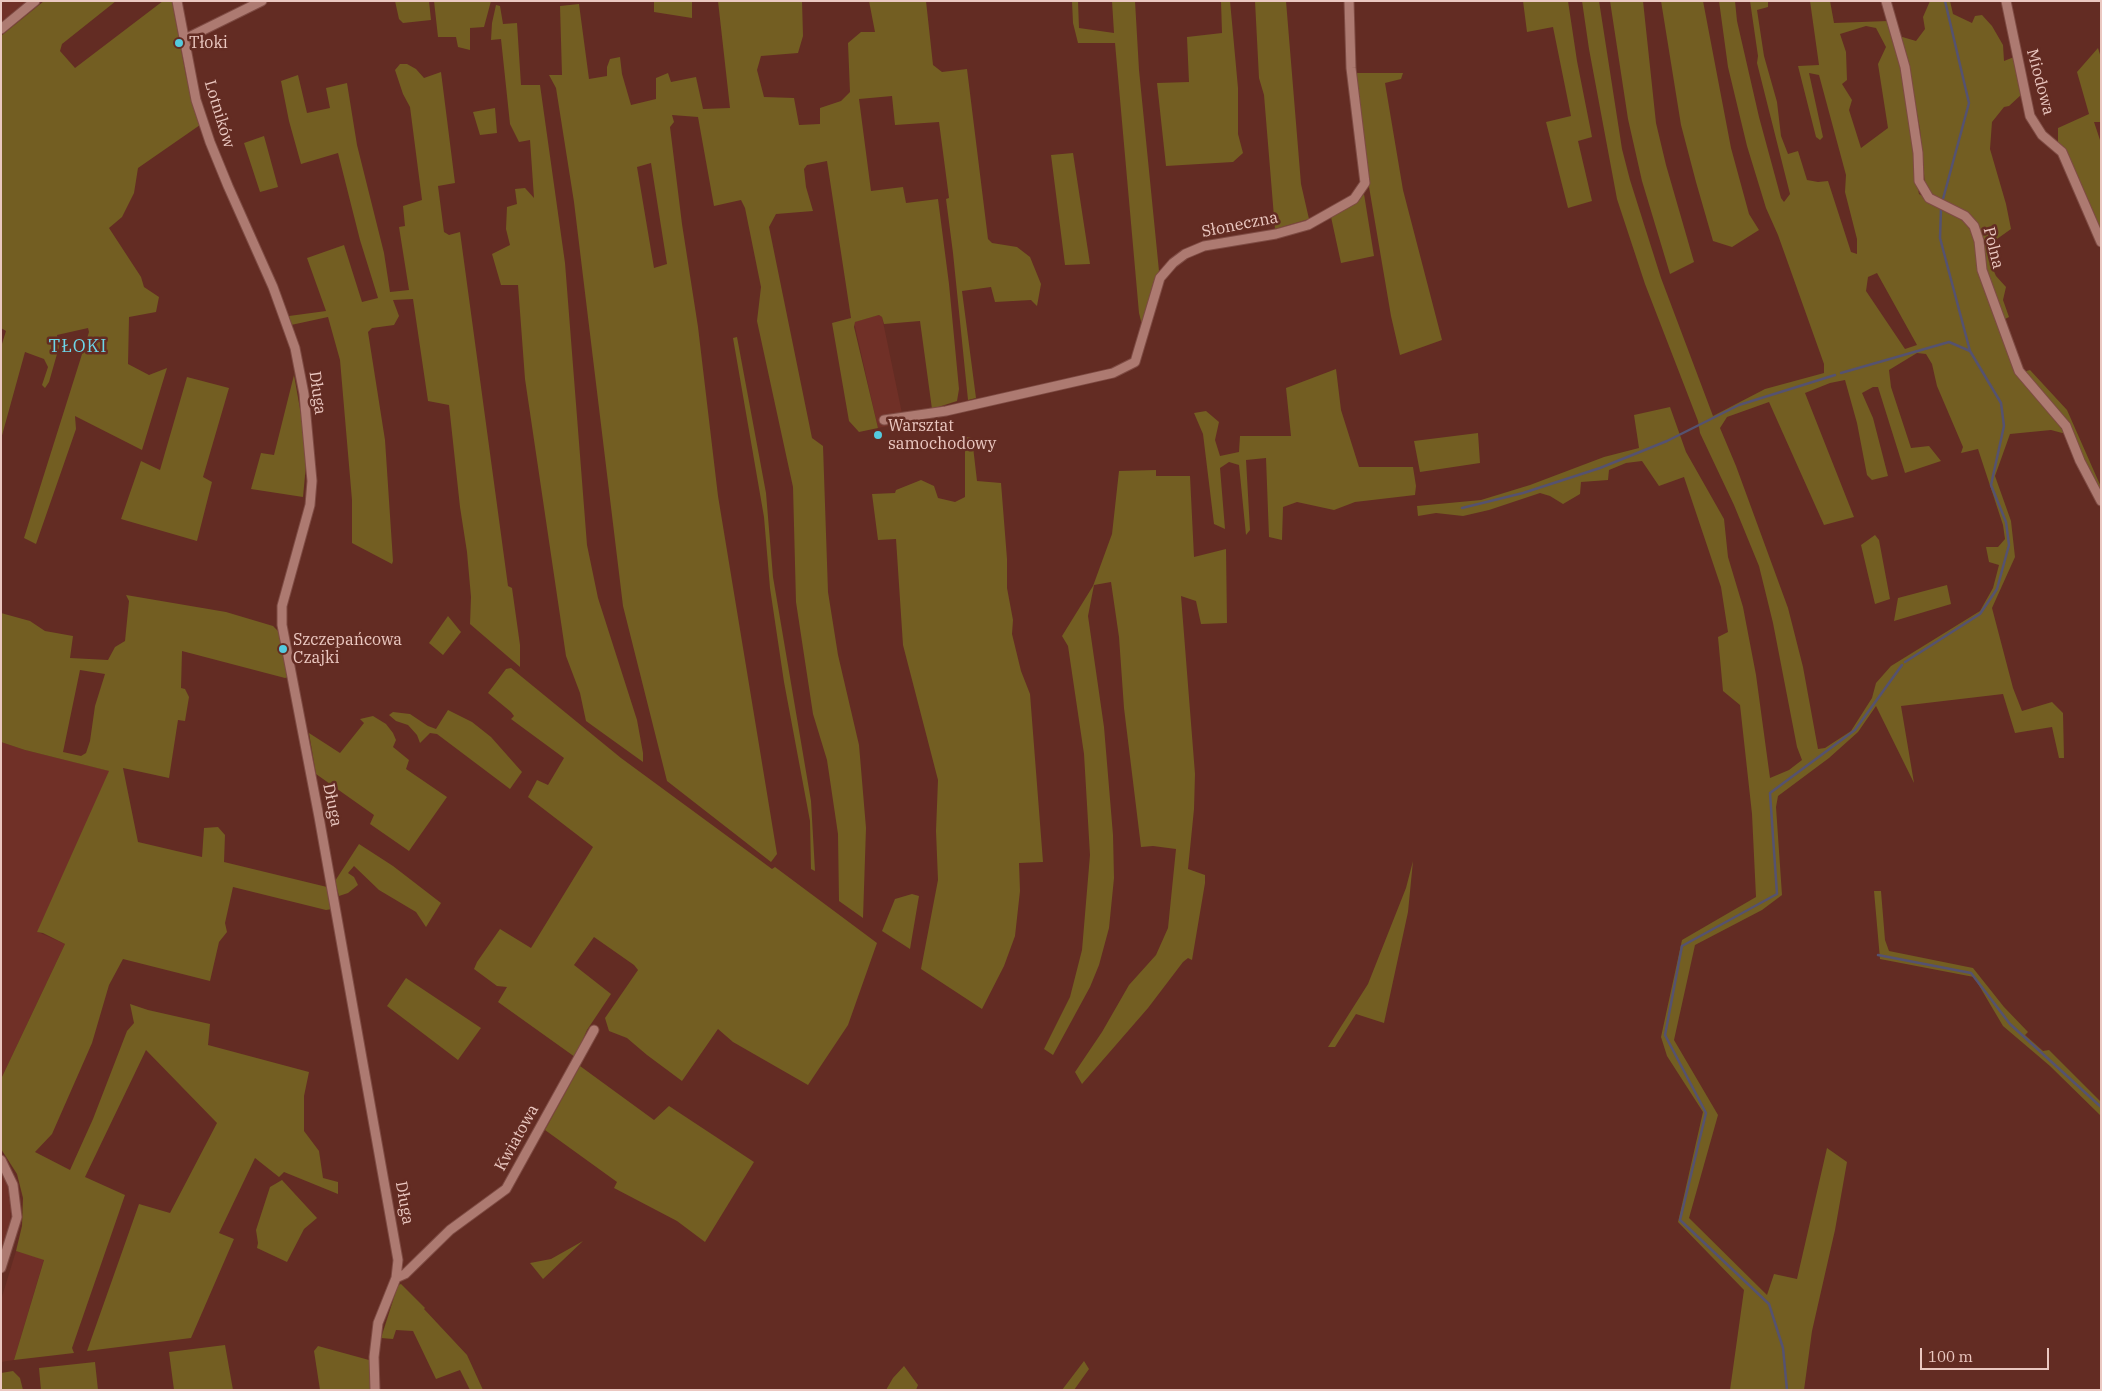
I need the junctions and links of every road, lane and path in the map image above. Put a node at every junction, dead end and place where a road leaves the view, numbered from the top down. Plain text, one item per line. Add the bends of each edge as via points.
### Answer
1 (35, 1) edge
2 (177, 1) edge
3 (262, 1) edge
4 (1348, 1) edge
5 (1886, 1) edge
6 (2006, 1) edge
7 (1, 29) edge
8 (185, 39) junction
9 (248, 232) joint
10 (2101, 242) edge
11 (884, 420) dead end
12 (2101, 501) edge
13 (594, 1030) dead end
14 (1, 1160) edge
15 (1, 1268) edge
16 (396, 1278) junction
17 (375, 1390) edge

1 - 7 street
2 - 8 street, Lotników
3 - 8 street
4 - 11 street, Słoneczna via 1351,68 1365,183 1354,198 1308,225 1204,246 1185,254 1160,278 1135,362 1113,373 946,411
5 - 12 street, Polna via 1905,67 1918,152 1919,181 1929,198 1965,216 1974,226 1982,270 2019,372 2066,426
6 - 10 street, Miodowa via 2030,116 2042,135 2062,152
8 - 9 street, Lotników via 196,100
9 - 16 street, Długa via 273,287 295,348 304,394 312,481 310,505 282,606 282,625 392,1218 398,1260
13 - 16 street, Kwiatowa via 506,1189 450,1230 405,1274
14 - 15 street via 13,1185 17,1217
16 - 17 street, Długa via 378,1323

